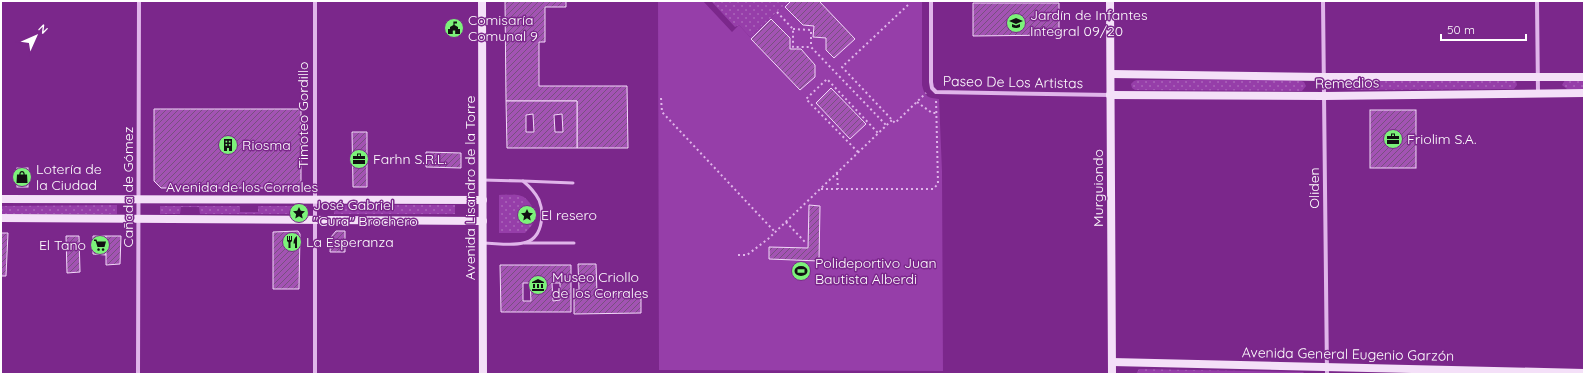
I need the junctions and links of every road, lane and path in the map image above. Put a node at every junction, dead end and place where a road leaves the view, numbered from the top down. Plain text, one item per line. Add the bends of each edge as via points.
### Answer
1 (139, 1) edge
2 (315, 1) edge
3 (482, 1) edge
4 (931, 1) edge
5 (1110, 1) edge
6 (1323, 1) edge
7 (1537, 1) edge
8 (908, 5) dead end
9 (777, 12) dead end
10 (794, 29) junction
11 (811, 47) junction
12 (1111, 74) junction
13 (1323, 77) junction
14 (1538, 77) junction
15 (1584, 77) edge
16 (932, 88) junction
17 (936, 92) junction
18 (1538, 93) junction
19 (1584, 93) edge
20 (1110, 95) junction
21 (1324, 96) junction
22 (661, 98) dead end
23 (917, 102) junction
24 (936, 113) junction
25 (892, 120) junction
26 (886, 126) junction
27 (878, 133) junction
28 (858, 152) junction
29 (837, 173) junction
30 (483, 180) junction
31 (523, 181) junction
32 (573, 183) dead end
33 (821, 189) junction
34 (838, 189) junction
35 (1, 199) edge
36 (139, 199) junction
37 (314, 200) junction
38 (483, 200) junction
39 (1, 218) edge
40 (139, 219) junction
41 (315, 220) junction
42 (483, 221) junction
43 (786, 222) junction
44 (776, 232) junction
45 (805, 242) dead end
46 (483, 243) junction
47 (574, 243) dead end
48 (523, 244) junction
49 (738, 255) dead end
50 (1112, 362) junction
51 (1326, 370) edge
52 (1584, 373) edge
53 (138, 374) edge
54 (315, 374) edge
55 (483, 374) edge
56 (1112, 374) edge

1 - 36 street, Cañada de Gómez
2 - 37 street, Timoteo Gordillo
3 - 30 street, Avenida Lisandro de la Torre
4 - 16 street, Paseo De Los Artistas
5 - 12 street, Murguiondo
6 - 13 street, Oliden
7 - 14 street
8 - 25 path via 842,67
9 - 10 path
10 - 11 path via 811,30
10 - 11 path via 793,47
11 - 26 path
12 - 13 street, Remedios
12 - 20 street, Murguiondo
13 - 14 street, Remedios
13 - 21 street, Oliden
14 - 15 street, Remedios
14 - 18 street
16 - 17 street, Paseo De Los Artistas
16 - 23 path
17 - 20 street, Paseo De Los Artistas
17 - 24 path
18 - 19 street, Remedios
18 - 21 street, Remedios
20 - 21 street, Remedios
20 - 50 street, Murguiondo
21 - 51 street, Oliden
22 - 44 path via 662,112
23 - 24 path via 932,113
23 - 25 path via 895,123
24 - 34 path via 938,184 933,189
25 - 26 path
26 - 27 path
27 - 28 path
27 - 28 path via 827,79 806,99
28 - 29 path
29 - 33 path
29 - 34 path
30 - 31 lane
30 - 38 street, Avenida Lisandro de la Torre
31 - 32 lane
31 - 48 lane via 539,201 541,223 538,234
33 - 34 path
33 - 43 path
35 - 36 street, Avenida de los Corrales
36 - 37 street, Avenida de los Corrales
36 - 40 street, Cañada de Gómez
37 - 38 street, Avenida de los Corrales
37 - 41 street, Timoteo Gordillo
38 - 42 street, Avenida Lisandro de la Torre
39 - 40 street
40 - 41 street
40 - 53 street, Cañada de Gómez
41 - 42 street
41 - 54 street, Timoteo Gordillo
42 - 46 street, Avenida Lisandro de la Torre
43 - 44 path
43 - 45 path
44 - 49 path via 747,255
46 - 48 lane
46 - 55 street, Avenida Lisandro de la Torre
47 - 48 lane
50 - 51 street, Avenida General Eugenio Garzón
50 - 56 street, Murguiondo
51 - 52 street, Avenida General Eugenio Garzón

